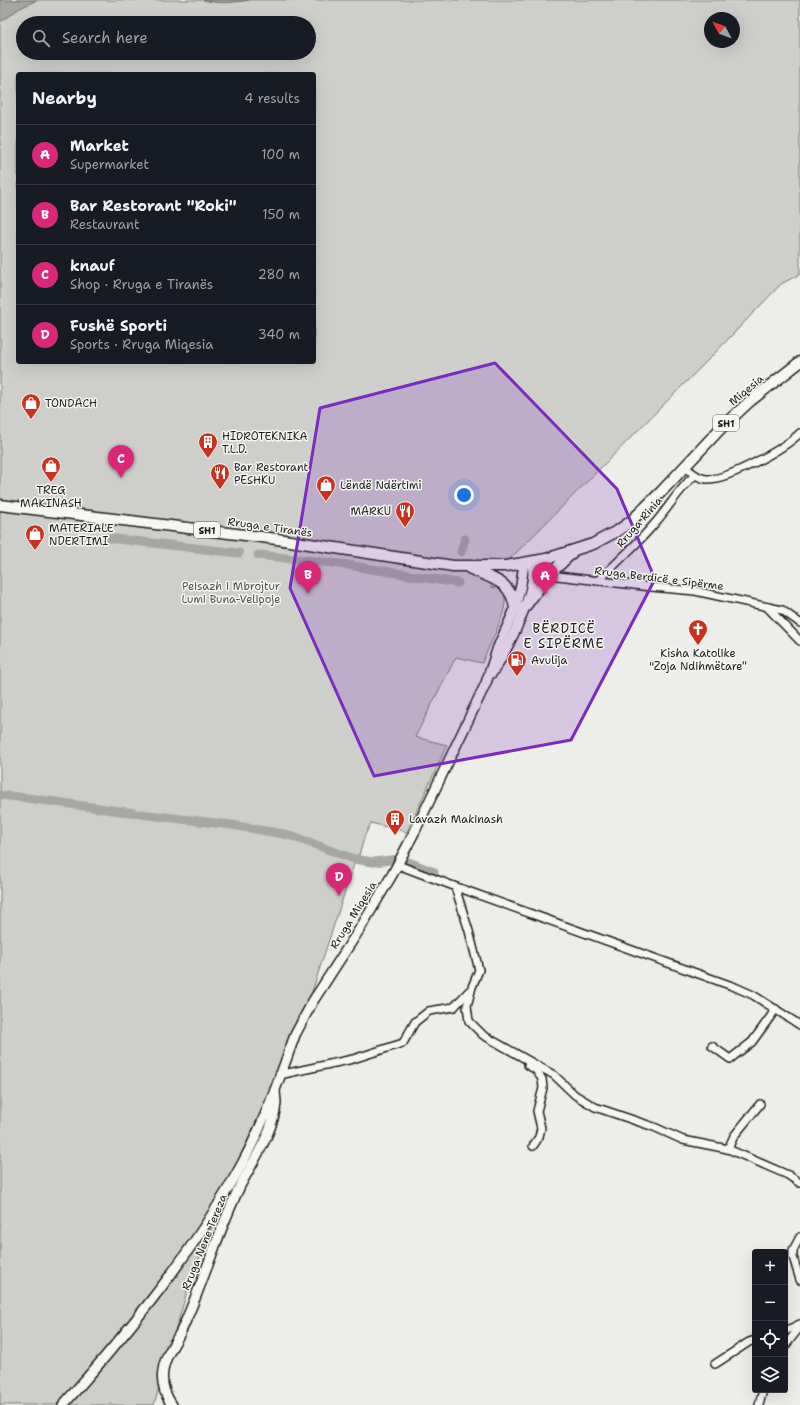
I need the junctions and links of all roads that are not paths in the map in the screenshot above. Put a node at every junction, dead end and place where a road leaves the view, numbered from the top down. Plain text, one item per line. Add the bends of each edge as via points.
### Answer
1 (800, 362) edge
2 (800, 433) edge
3 (685, 467) junction
4 (695, 475) junction
5 (0, 505) edge
6 (579, 549) junction
7 (528, 562) junction
8 (466, 566) junction
9 (548, 575) junction
10 (597, 581) junction
11 (766, 607) junction
12 (519, 609) junction
13 (800, 623) edge
14 (800, 641) edge
15 (399, 863) junction
16 (455, 887) junction
17 (472, 987) junction
18 (776, 1010) junction
19 (800, 1025) edge
20 (712, 1046) dead end
21 (518, 1055) junction
22 (279, 1076) junction
23 (275, 1087) junction
24 (760, 1104) dead end
25 (533, 1146) dead end
26 (728, 1149) junction
27 (800, 1183) edge
28 (800, 1237) edge
29 (800, 1280) edge
30 (800, 1326) edge
31 (788, 1330) edge
32 (752, 1341) edge
33 (788, 1342) edge
34 (715, 1364) dead end
35 (762, 1393) edge
36 (62, 1405) edge
37 (172, 1405) edge
38 (759, 1405) edge

1 - 3 main road, Miqesia / SH1 via 750,401
2 - 4 street via 767,456 732,472 712,479
3 - 4 street
3 - 6 main road, Miqesia / SH1 via 638,515 617,531
4 - 10 street, Rruga Rinia via 678,492 656,522
5 - 8 main road, Rruga e Tiranës / SH1 via 277,539 440,565
6 - 7 main road, SH1
6 - 9 main road
7 - 8 main road, SH1
7 - 12 main road, Rruga Miqesia via 520,590
8 - 12 main road via 500,581
9 - 10 street, Rruga Berdicë e Sipërme
9 - 12 main road
10 - 11 street, Rruga Berdicë e Sipërme via 695,591
11 - 13 street, Rruga Berdicë e Sipërme via 782,610
11 - 14 street
12 - 15 main road, Rruga Miqesia via 498,647 486,683
15 - 16 street
15 - 22 main road, Rruga Miqesia via 313,1001 295,1035
16 - 17 street via 478,970
16 - 18 street via 735,987
17 - 21 street via 467,1006 469,1021 483,1035
17 - 22 street via 454,1007 429,1011 415,1022 403,1043 353,1059
18 - 19 street
18 - 20 street via 752,1042 730,1059
21 - 25 street via 536,1070 542,1079 543,1088 537,1111 541,1128
21 - 26 street via 554,1075 575,1095 595,1107 683,1140
22 - 23 main road, Rruga Miqesia
23 - 36 main road, Rruga Miqesia via 253,1142 219,1204 169,1277 90,1375
23 - 37 main road, Rruga Nene Tereza via 276,1103 271,1124 223,1223 180,1333 168,1353 162,1380
24 - 26 street via 734,1136
26 - 27 street
28 - 29 street via 793,1250 793,1257
30 - 31 street
30 - 33 street
32 - 34 street
35 - 38 street

